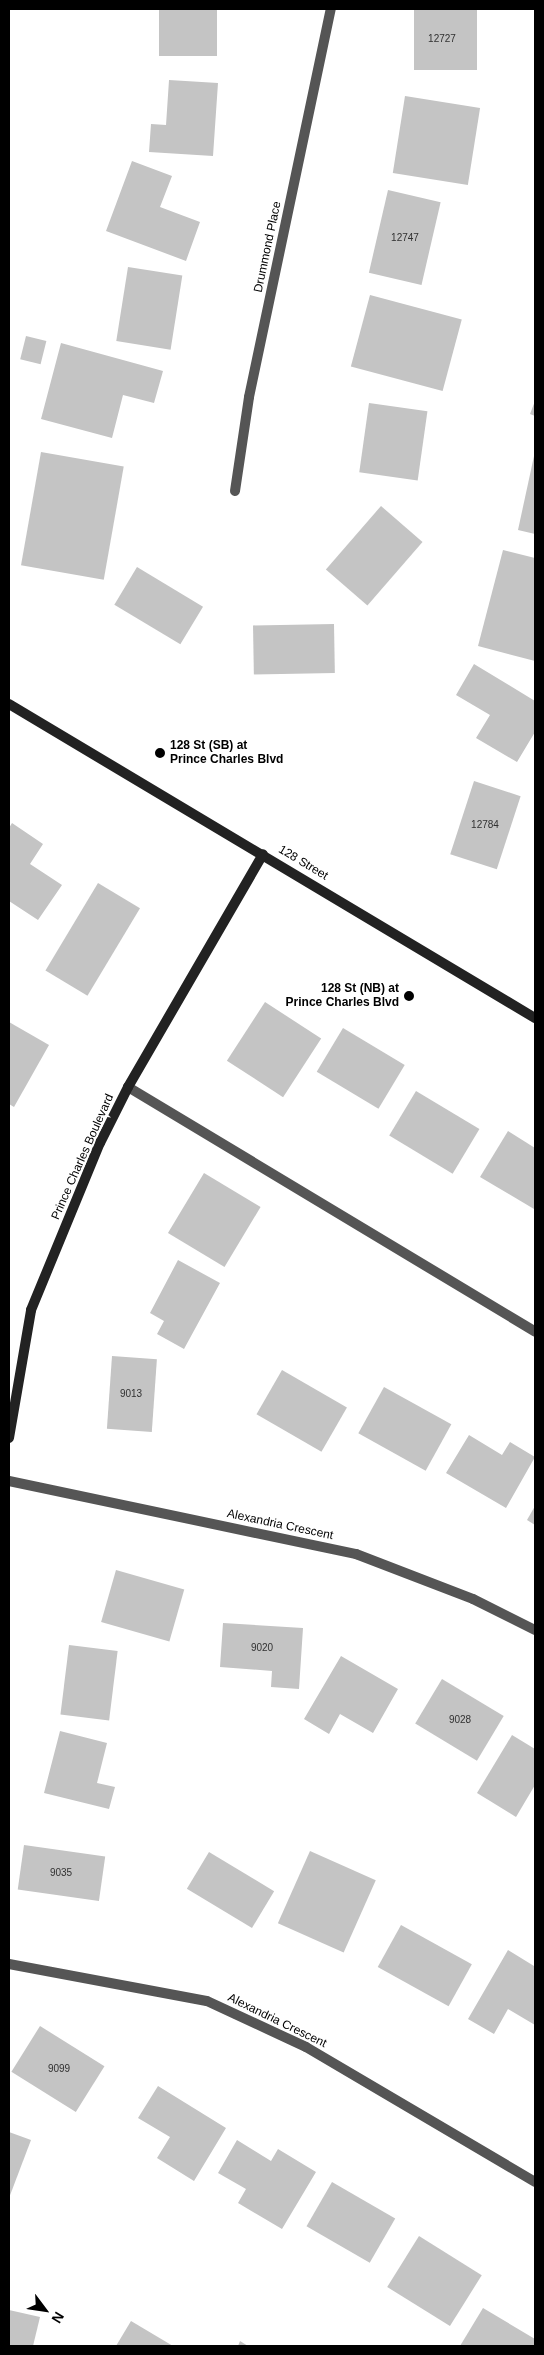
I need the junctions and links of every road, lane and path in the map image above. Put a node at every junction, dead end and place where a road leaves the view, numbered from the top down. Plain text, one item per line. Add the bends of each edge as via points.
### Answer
1 (331, 9) edge
2 (235, 491) dead end
3 (9, 697) edge
4 (9, 704) edge
5 (57, 730) junction
6 (263, 854) junction
7 (534, 1014) edge
8 (128, 1087) junction
9 (535, 1332) edge
10 (9, 1438) edge
11 (9, 1481) edge
12 (535, 1630) edge
13 (9, 1964) edge
14 (535, 2182) edge

1 - 2 street, Drummond Place via 249,397
3 - 5 main road, 128 Street
4 - 5 main road, 128 Street
5 - 6 main road, 128 Street
6 - 7 main road, 128 Street
6 - 8 main road, Prince Charles Boulevard
8 - 9 street
8 - 10 main road, Prince Charles Boulevard via 100,1144 31,1310
11 - 12 street, Alexandria Crescent via 356,1554 473,1599
13 - 14 street, Alexandria Crescent via 207,2001 306,2047

